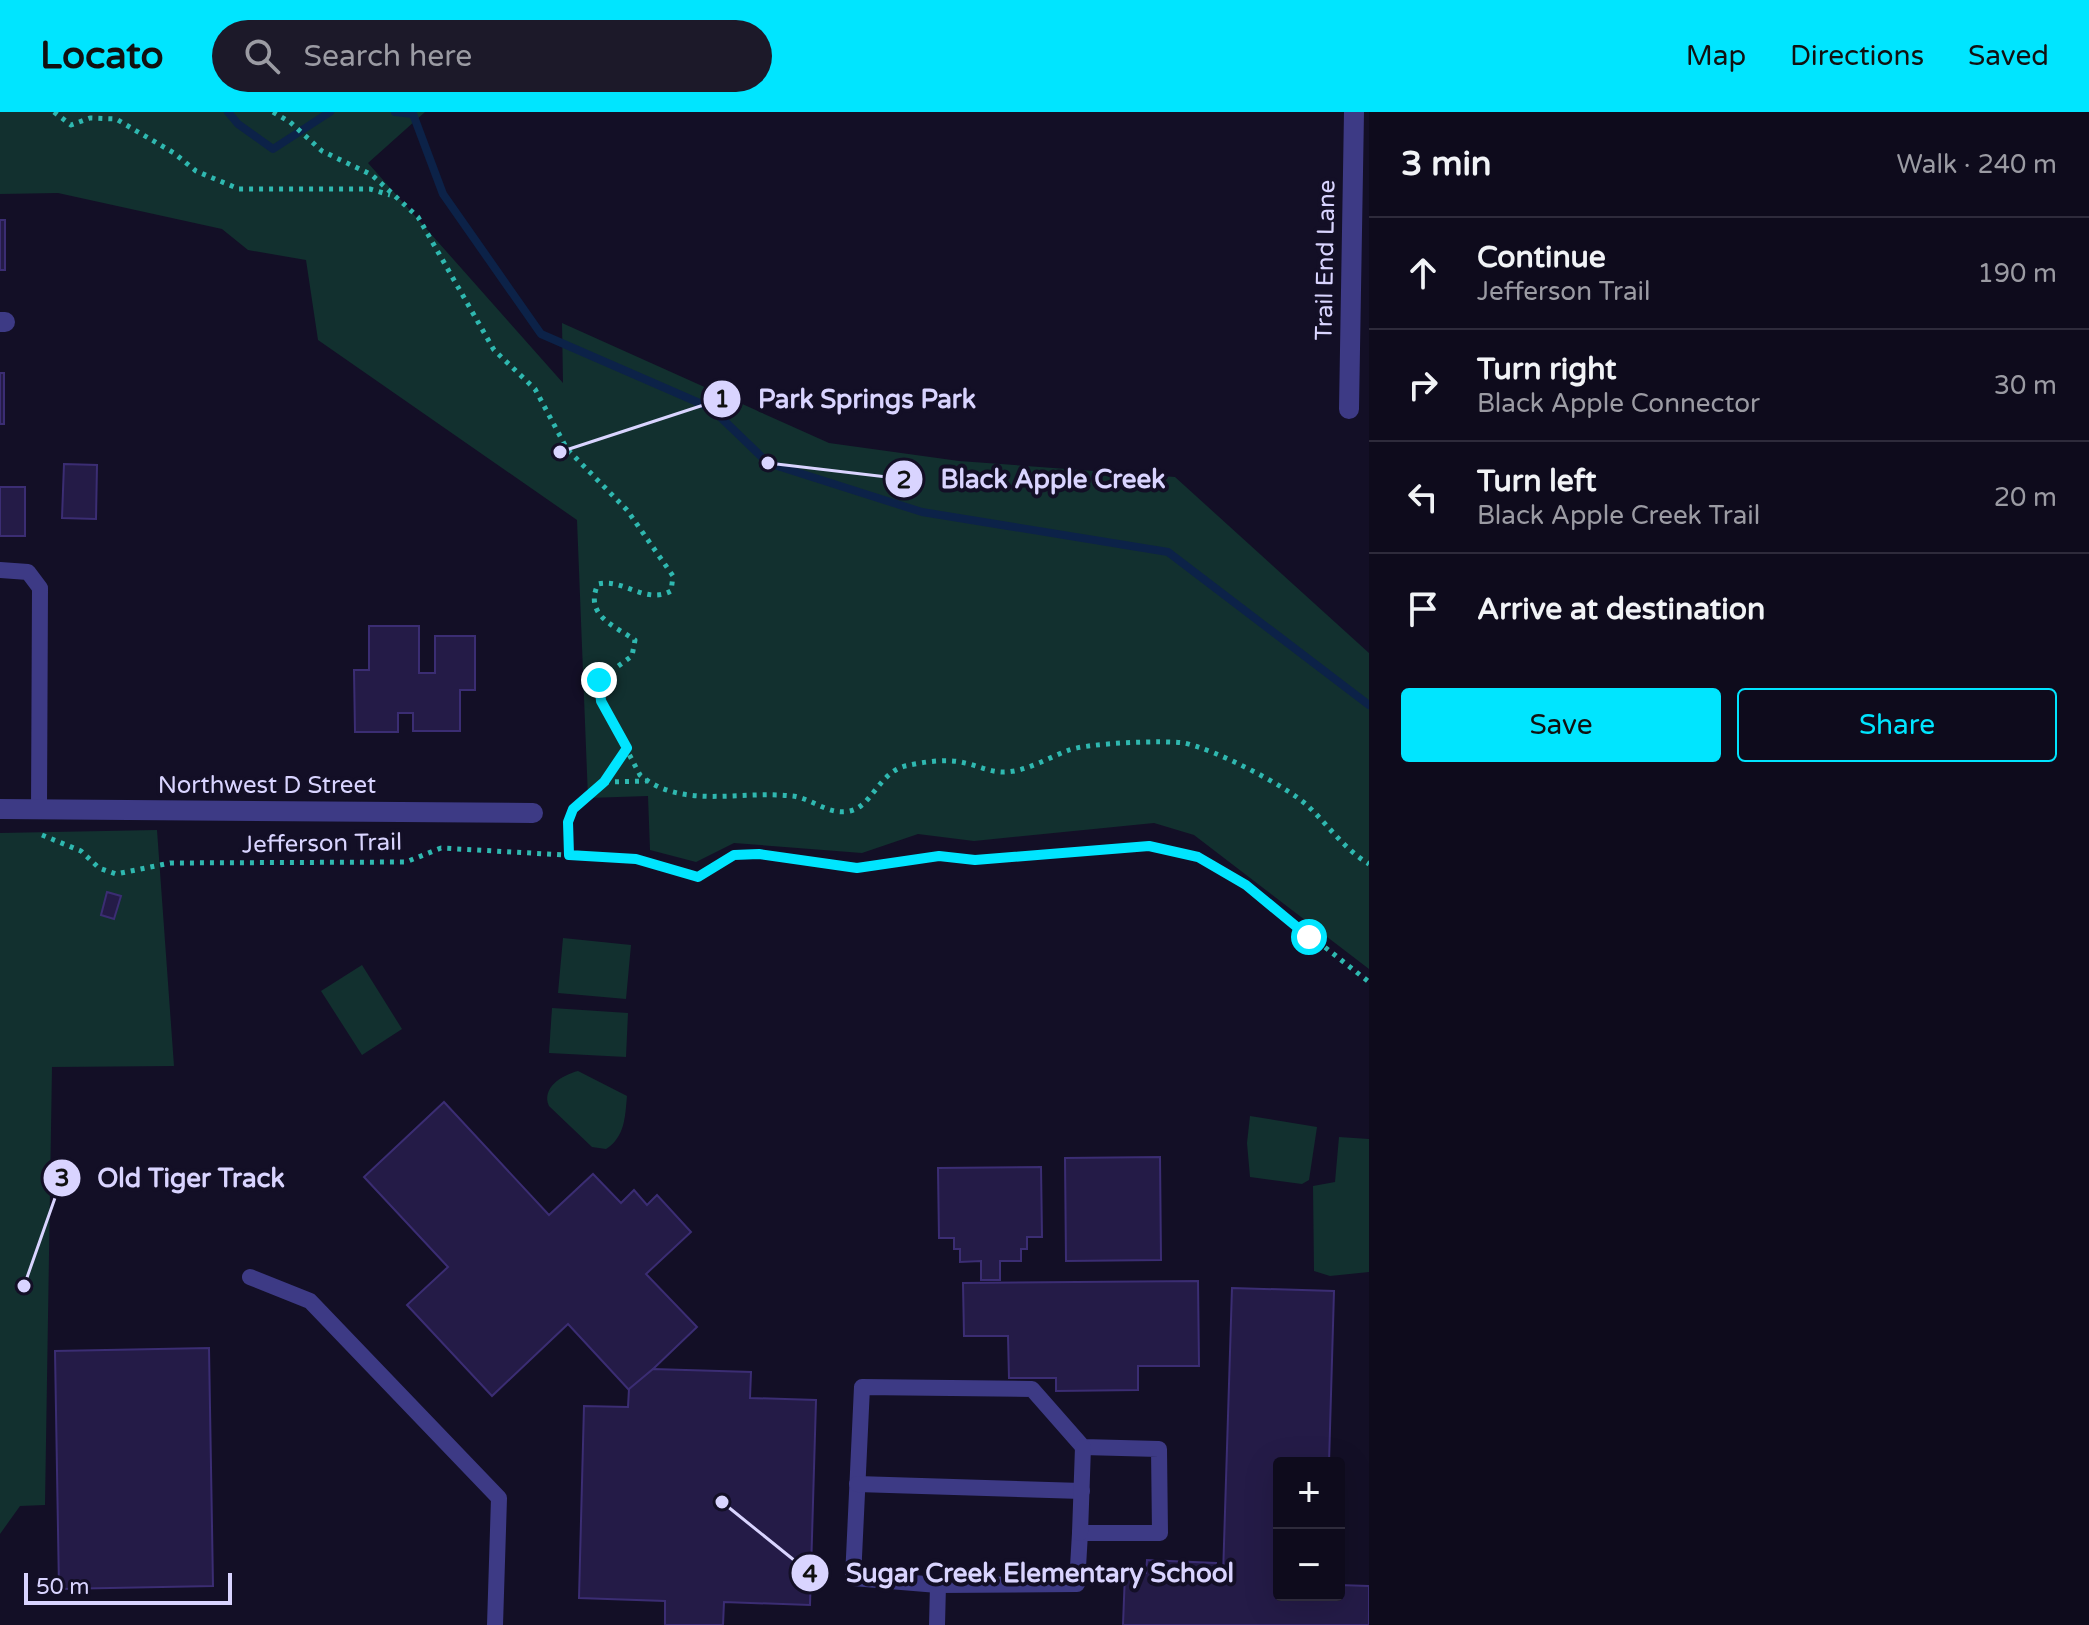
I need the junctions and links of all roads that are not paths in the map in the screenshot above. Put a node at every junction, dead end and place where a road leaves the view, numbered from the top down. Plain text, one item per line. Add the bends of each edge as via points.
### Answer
1 (1354, 112) edge
2 (1349, 409) dead end
3 (0, 570) edge
4 (0, 809) edge
5 (39, 809) junction
6 (533, 813) dead end
7 (250, 1277) dead end
8 (1083, 1447) junction
9 (857, 1484) junction
10 (1082, 1491) junction
11 (1080, 1533) junction
12 (938, 1585) junction
13 (495, 1625) edge
14 (937, 1625) edge

1 - 2 street, Trail End Lane
3 - 5 lane via 28,572 40,588
4 - 5 street, Northwest D Street
5 - 6 street, Northwest D Street
7 - 13 lane via 310,1301 499,1498
8 - 9 lane via 1032,1389 862,1387
8 - 10 lane
8 - 11 lane via 1159,1449 1160,1533
9 - 10 lane
9 - 12 lane via 853,1578
10 - 11 lane
11 - 12 lane via 1077,1584
12 - 14 lane

